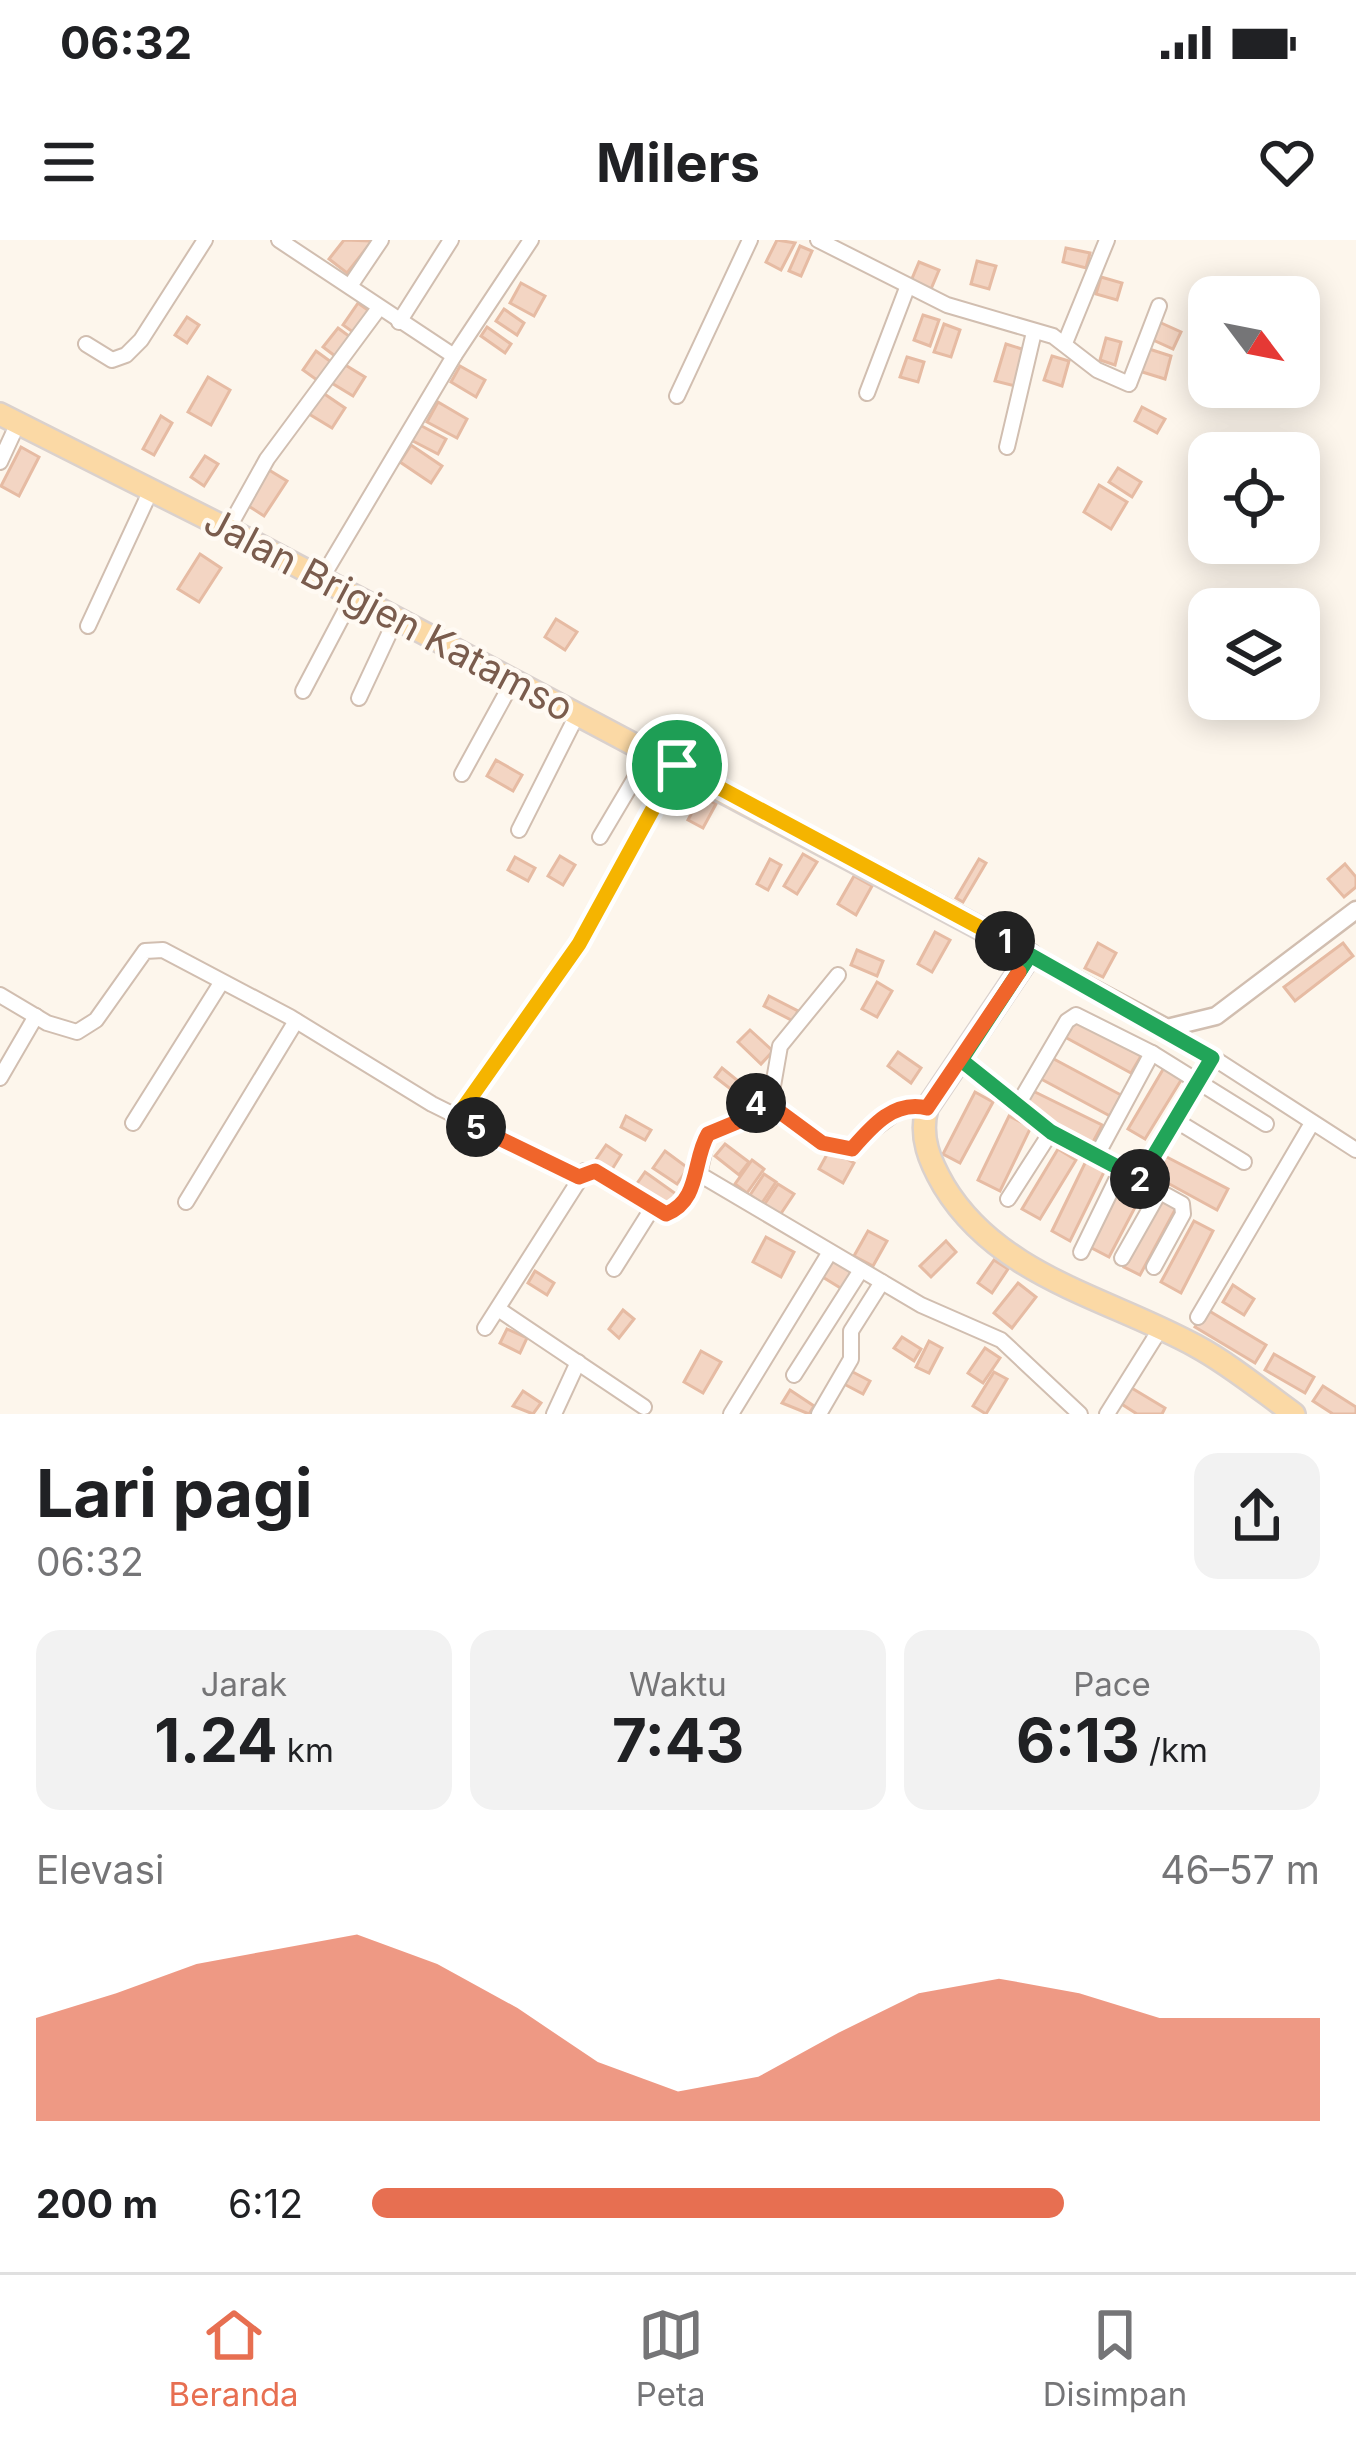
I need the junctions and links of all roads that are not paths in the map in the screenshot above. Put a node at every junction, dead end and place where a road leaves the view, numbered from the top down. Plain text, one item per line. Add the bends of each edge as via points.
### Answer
1 (205, 240) edge
2 (279, 240) edge
3 (381, 240) edge
4 (452, 240) edge
5 (531, 240) edge
6 (750, 240) edge
7 (818, 240) edge
8 (1107, 240) edge
9 (350, 286) junction
10 (908, 288) junction
11 (1159, 306) dead end
12 (380, 308) junction
13 (399, 322) junction
14 (1034, 332) junction
15 (1065, 343) junction
16 (86, 344) dead end
17 (454, 356) junction
18 (867, 393) dead end
19 (677, 397) dead end
20 (9, 418) edge
21 (1007, 447) dead end
22 (0, 462) edge
23 (151, 490) junction
24 (229, 529) junction
25 (320, 581) junction
26 (352, 598) junction
27 (395, 621) junction
28 (88, 626) dead end
29 (514, 679) junction
30 (303, 692) dead end
31 (359, 698) dead end
32 (578, 712) junction
33 (650, 751) junction
34 (462, 774) dead end
35 (519, 830) dead end
36 (600, 838) dead end
37 (1356, 910) edge
38 (1030, 955) junction
39 (838, 975) dead end
40 (221, 983) junction
41 (0, 995) edge
42 (36, 1016) junction
43 (296, 1021) junction
44 (1167, 1028) junction
45 (1152, 1053) junction
46 (1212, 1058) junction
47 (961, 1060) junction
48 (0, 1078) edge
49 (1198, 1080) junction
50 (761, 1098) junction
51 (927, 1108) junction
52 (1016, 1108) junction
53 (1175, 1120) junction
54 (133, 1123) dead end
55 (1266, 1124) dead end
56 (1312, 1124) junction
57 (1356, 1127) edge
58 (1051, 1132) junction
59 (1355, 1149) edge
60 (1097, 1155) junction
61 (1244, 1162) dead end
62 (1122, 1168) junction
63 (700, 1174) junction
64 (579, 1177) junction
65 (1140, 1179) junction
66 (1160, 1192) junction
67 (1008, 1199) dead end
68 (186, 1202) dead end
69 (653, 1207) junction
70 (830, 1252) junction
71 (1081, 1252) dead end
72 (1122, 1258) dead end
73 (1154, 1267) dead end
74 (614, 1269) dead end
75 (862, 1270) junction
76 (882, 1282) junction
77 (498, 1309) junction
78 (1198, 1317) dead end
79 (485, 1328) dead end
80 (1159, 1331) junction
81 (578, 1362) junction
82 (794, 1375) dead end
83 (644, 1407) dead end
84 (554, 1414) edge
85 (731, 1414) edge
86 (819, 1414) edge
87 (1080, 1414) edge
88 (1107, 1414) edge
89 (1294, 1414) edge

1 - 16 street via 133,350 112,360
2 - 9 street
3 - 9 street
4 - 13 street
5 - 17 street
6 - 19 street
7 - 10 street
8 - 15 street
9 - 12 street
10 - 14 street
10 - 18 street
11 - 15 street via 1131,383 1097,370
12 - 13 street
12 - 24 street via 267,459
13 - 17 street
14 - 15 street
14 - 21 street
17 - 25 street
20 - 22 street
20 - 23 main road, Jalan Brigjen Katamso
23 - 24 main road, Jalan Brigjen Katamso
23 - 28 street
24 - 25 main road, Jalan Brigjen Katamso
25 - 26 main road, Jalan Brigjen Katamso
26 - 27 main road, Jalan Brigjen Katamso
26 - 30 street
27 - 29 main road, Jalan Brigjen Katamso
27 - 31 street
29 - 32 main road, Jalan Brigjen Katamso
29 - 34 street
32 - 33 main road, Jalan Brigjen Katamso
32 - 35 street
33 - 36 street
33 - 38 main road, Jalan Brigjen Katamso
37 - 44 street via 1216,1016
38 - 44 street
38 - 47 main road
39 - 50 street via 780,1046 778,1081
40 - 42 street via 149,948 86,1029 64,1030
40 - 43 street
40 - 54 street
41 - 42 street
42 - 48 street
43 - 64 street via 457,1117
43 - 68 street
44 - 46 street
45 - 49 street
45 - 52 street via 1073,1016
45 - 60 street
46 - 49 street
46 - 56 street
47 - 51 main road
47 - 52 street
49 - 53 street
49 - 55 street
50 - 51 street via 845,1151 906,1105
50 - 63 street via 737,1122 708,1134
51 - 80 main road via 929,1159 988,1241
52 - 58 street
53 - 61 street
53 - 65 street
56 - 59 street
56 - 78 street
57 - 59 street
58 - 60 street
58 - 67 street
60 - 62 street
62 - 65 street
62 - 71 street
63 - 69 street via 672,1213
63 - 70 street
64 - 69 street via 595,1171
64 - 77 street
65 - 66 street
66 - 72 street
66 - 73 street via 1184,1210
69 - 74 street
70 - 75 street
70 - 85 street
75 - 76 street
75 - 82 street
76 - 86 street via 851,1331 851,1359
76 - 87 street via 1013,1348
77 - 79 street
77 - 81 street
80 - 88 street
80 - 89 main road via 1194,1345
81 - 83 street
81 - 84 street

